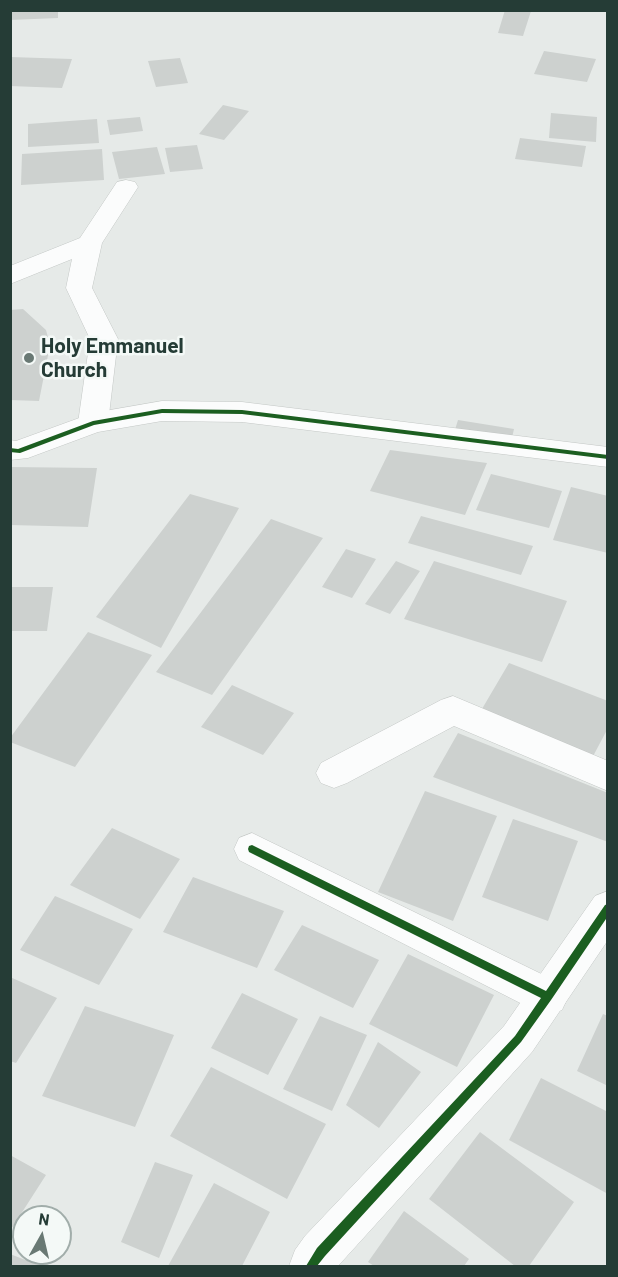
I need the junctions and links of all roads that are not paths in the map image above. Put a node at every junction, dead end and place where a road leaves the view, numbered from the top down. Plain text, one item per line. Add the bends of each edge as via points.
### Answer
1 (126, 187) dead end
2 (89, 243) junction
3 (10, 276) edge
4 (93, 423) junction
5 (10, 450) edge
6 (608, 457) edge
7 (334, 773) dead end
8 (608, 777) edge
9 (252, 849) dead end
10 (608, 908) edge
11 (548, 997) junction
12 (311, 1266) edge

1 - 2 street
2 - 3 street
2 - 4 street via 79,288 104,339
4 - 5 street via 18,451
4 - 6 street via 162,411 242,412
7 - 8 street via 453,710
9 - 11 street
10 - 11 street
11 - 12 street via 519,1039

